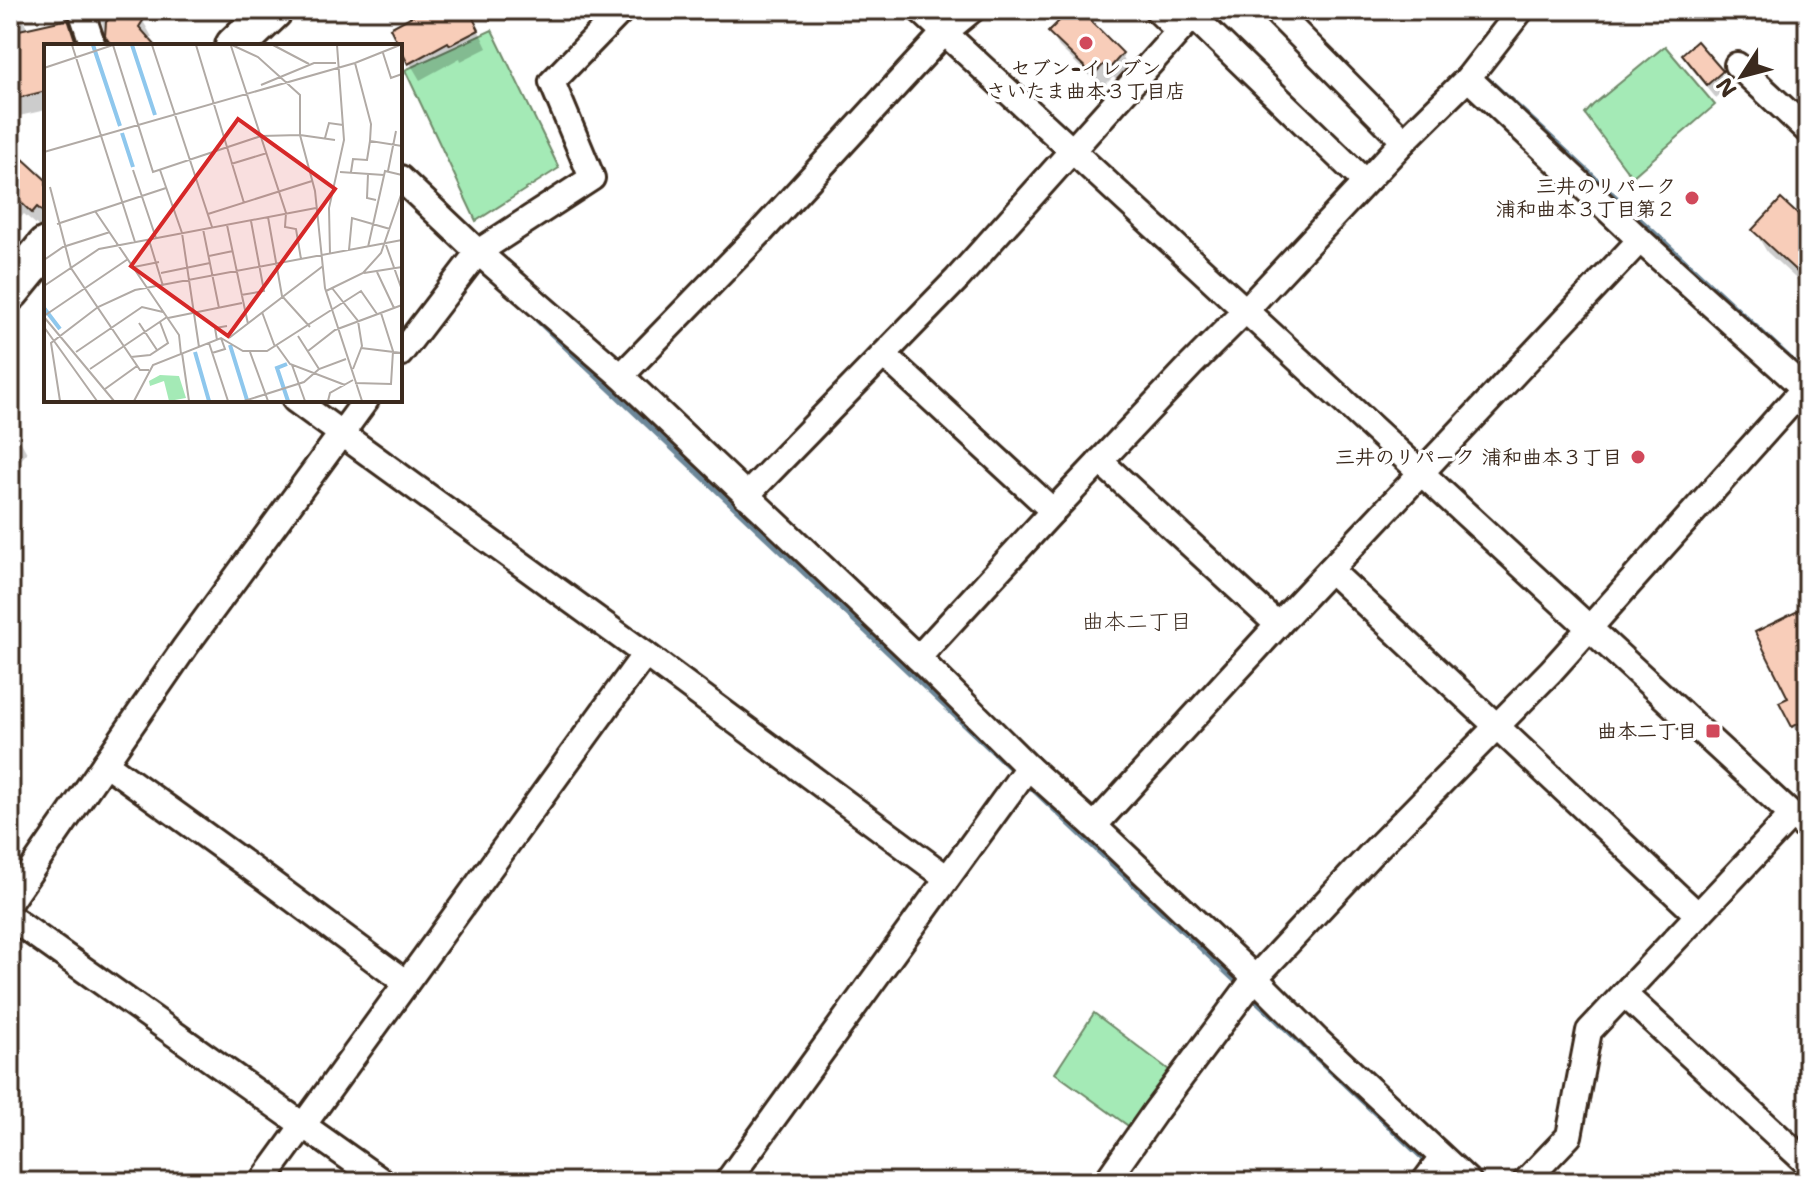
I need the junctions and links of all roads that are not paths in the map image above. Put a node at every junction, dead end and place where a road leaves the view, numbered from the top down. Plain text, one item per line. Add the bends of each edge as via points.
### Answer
1 (83, 10) edge
2 (622, 10) edge
3 (920, 10) edge
4 (972, 10) edge
5 (1157, 10) edge
6 (1274, 10) edge
7 (1521, 10) edge
8 (1190, 19) edge
9 (944, 33) junction
10 (92, 44) edge
11 (1737, 65) dead end
12 (1468, 78) junction
13 (1808, 131) edge
14 (1404, 141) junction
15 (1071, 150) junction
16 (402, 180) edge
17 (1365, 182) junction
18 (1640, 240) junction
19 (44, 249) edge
20 (478, 252) junction
21 (10, 291) edge
22 (1245, 311) junction
23 (402, 351) edge
24 (884, 355) junction
25 (621, 376) junction
26 (1806, 388) edge
27 (298, 402) edge
28 (364, 402) edge
29 (341, 433) junction
30 (1100, 461) junction
31 (1421, 473) junction
32 (746, 496) junction
33 (1053, 511) junction
34 (1330, 570) junction
35 (1278, 625) junction
36 (1588, 627) junction
37 (645, 654) junction
38 (918, 658) junction
39 (1497, 726) junction
40 (105, 763) junction
41 (1028, 767) junction
42 (1800, 823) edge
43 (1094, 826) junction
44 (947, 878) junction
45 (10, 901) edge
46 (1698, 915) junction
47 (10, 917) edge
48 (1255, 978) junction
49 (406, 983) junction
50 (1624, 994) junction
51 (303, 1125) junction
52 (1442, 1158) junction
53 (1808, 1164) edge
54 (1808, 1173) edge
55 (262, 1182) edge
56 (383, 1182) edge
57 (727, 1182) edge
58 (1106, 1182) edge
59 (1424, 1182) edge
60 (1469, 1182) edge
61 (1525, 1182) edge
62 (1805, 1182) edge

1 - 10 street
2 - 20 street via 552,82 592,178
3 - 9 street
4 - 9 street
5 - 8 street
6 - 14 street
7 - 12 street
8 - 15 street
8 - 17 street
9 - 15 street
9 - 25 street
11 - 13 street
12 - 14 street
12 - 18 street
14 - 17 street
15 - 22 street
15 - 24 street
16 - 20 street
17 - 22 street
18 - 26 street
18 - 31 street
19 - 21 main road
20 - 23 street
20 - 25 street
22 - 30 street
22 - 31 street
24 - 32 street
24 - 33 street
25 - 32 street
26 - 36 street
27 - 29 street
28 - 29 street
29 - 37 street
29 - 40 street
30 - 33 street
30 - 35 street
31 - 34 street
31 - 36 street
32 - 38 street
33 - 38 street
34 - 35 street
34 - 39 street
35 - 43 street
36 - 39 street
36 - 42 street
37 - 44 street
37 - 49 street
38 - 41 street
39 - 46 street
39 - 48 street
40 - 45 street
40 - 49 street
41 - 43 street
41 - 44 street
42 - 46 street
43 - 48 street
44 - 57 street
46 - 50 street
47 - 51 street
48 - 52 street
48 - 58 street
49 - 51 street
50 - 53 street
50 - 61 street via 1589,1031 1569,1136
51 - 55 street
51 - 56 street
52 - 59 street
52 - 60 street
54 - 62 street

